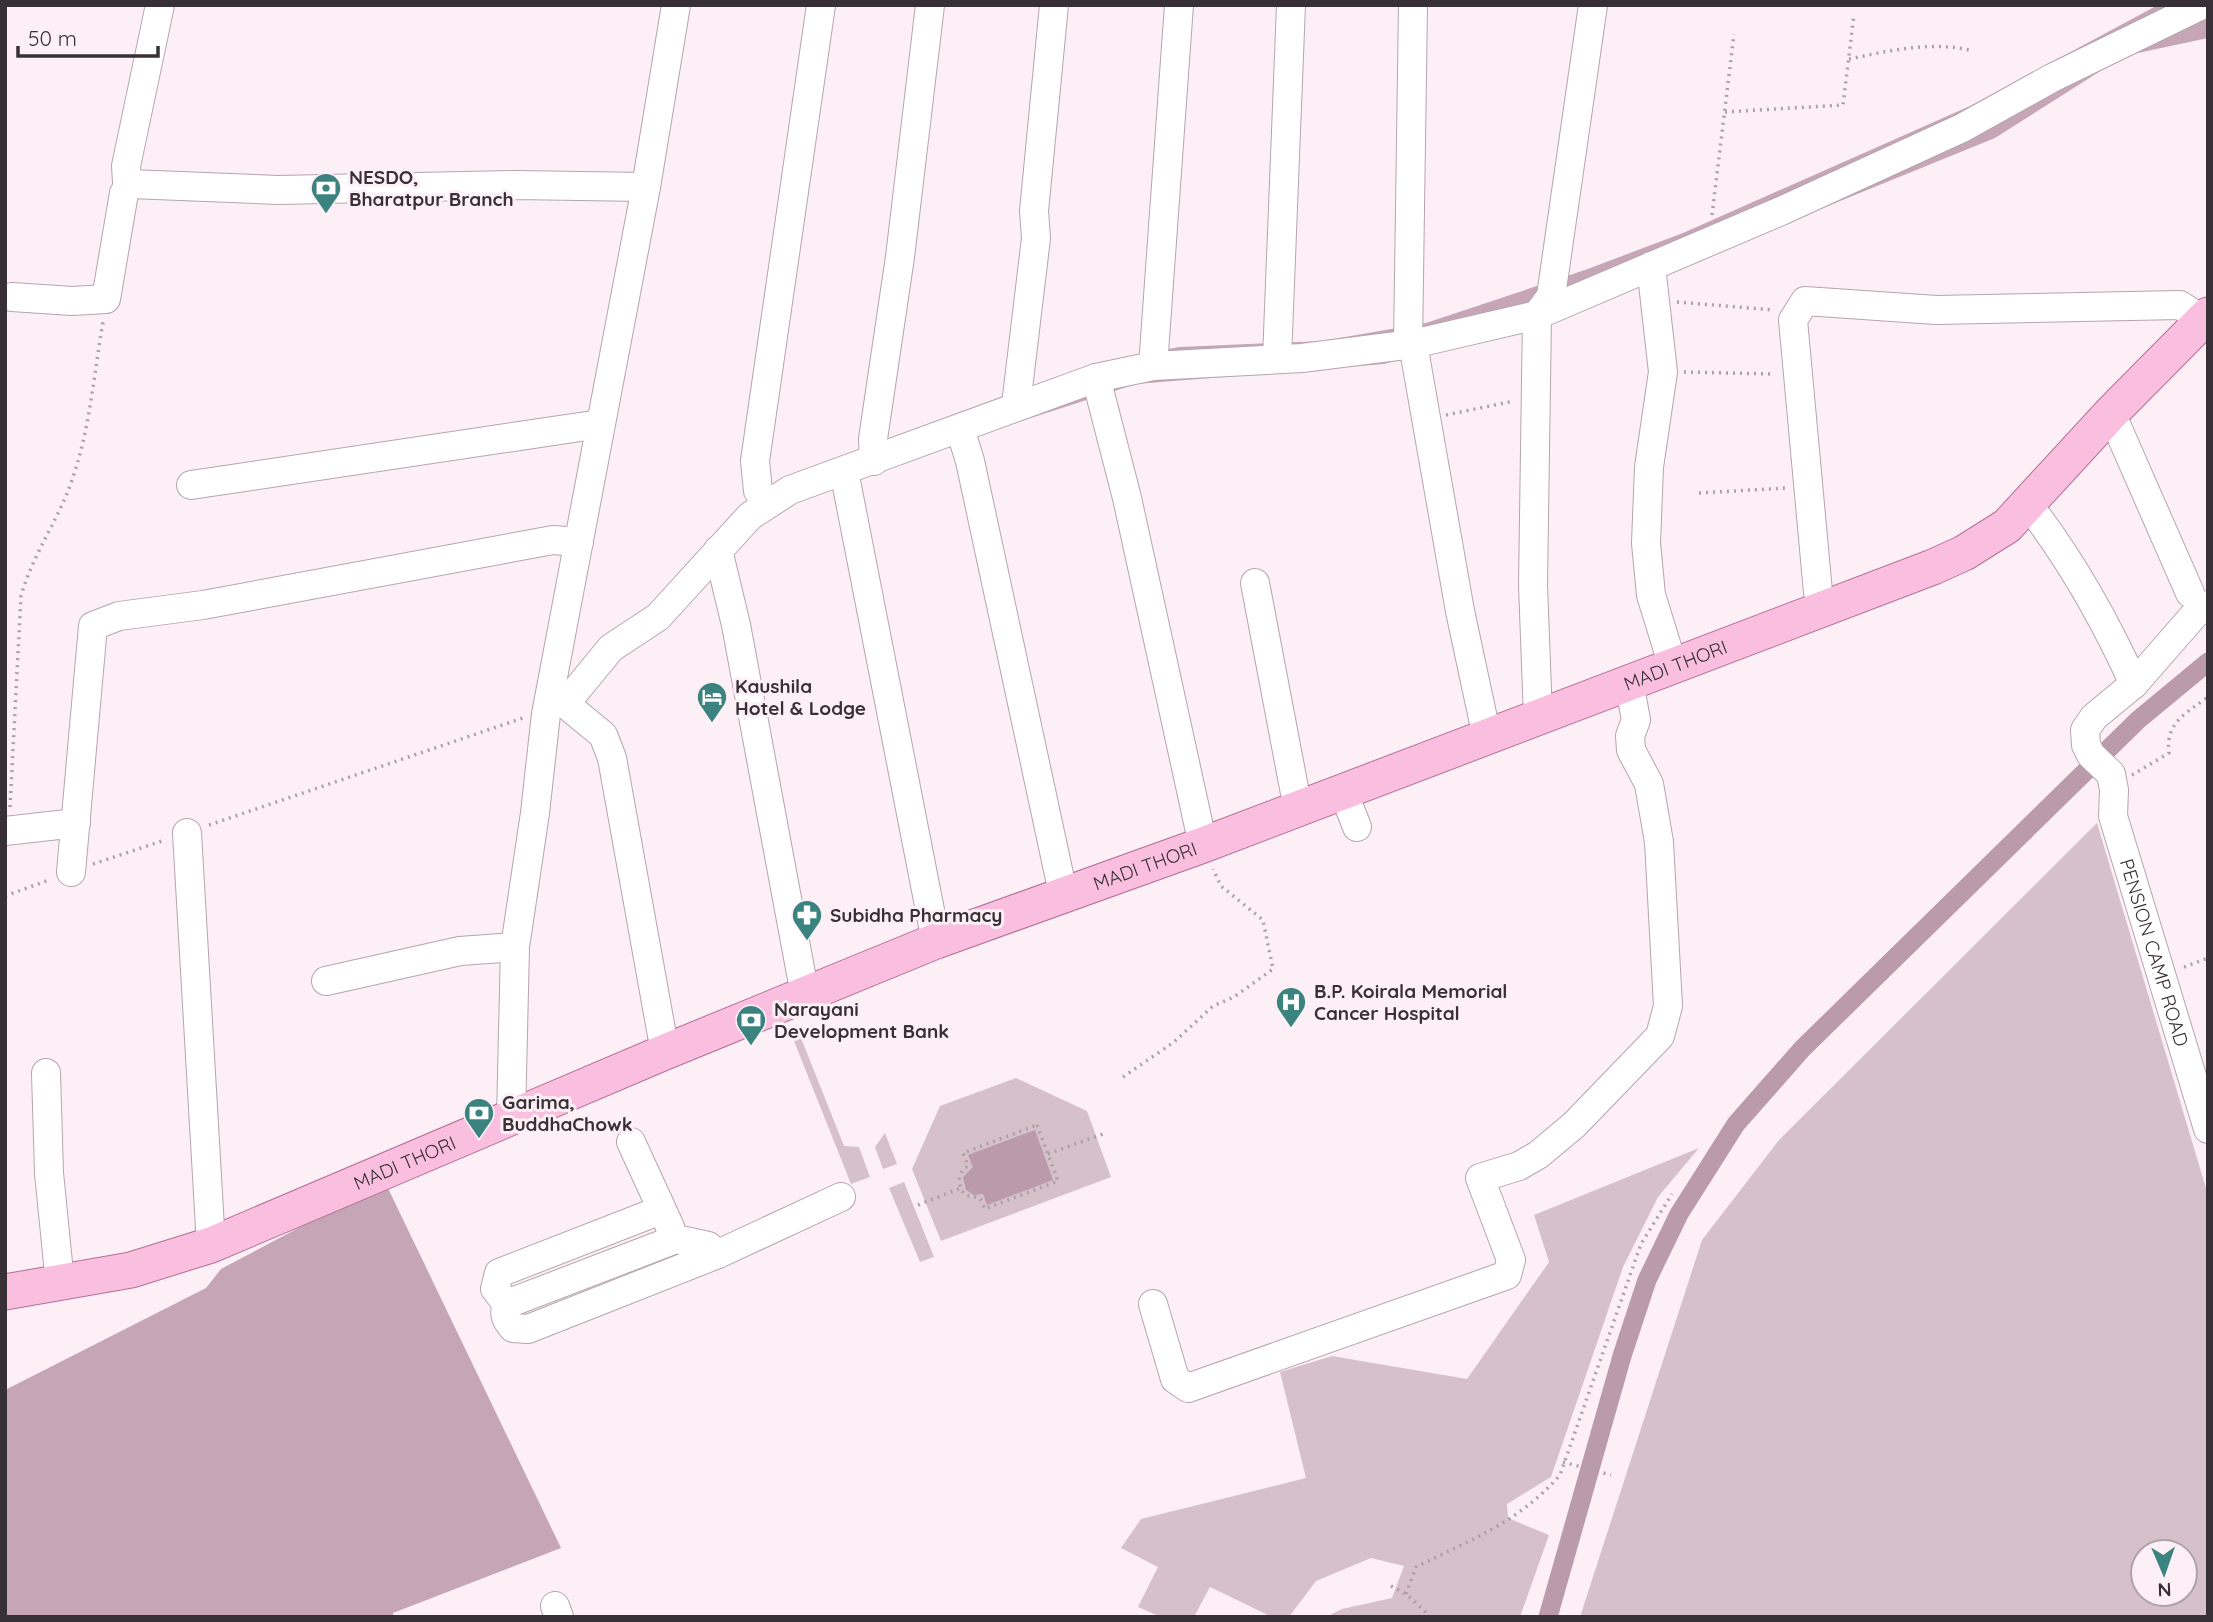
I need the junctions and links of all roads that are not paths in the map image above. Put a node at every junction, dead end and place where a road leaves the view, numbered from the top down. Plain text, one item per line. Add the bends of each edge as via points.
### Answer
1 (160, 5) edge
2 (676, 5) edge
3 (821, 5) edge
4 (930, 5) edge
5 (1054, 5) edge
6 (1179, 5) edge
7 (1291, 5) edge
8 (1413, 5) edge
9 (1593, 5) edge
10 (2202, 5) edge
11 (130, 184) junction
12 (646, 187) junction
13 (1651, 266) junction
14 (12, 298) dead end
15 (1537, 315) junction
16 (2206, 318) edge
17 (1410, 344) junction
18 (1277, 359) junction
19 (1153, 366) junction
20 (1096, 378) junction
21 (1016, 405) junction
22 (2111, 413) junction
23 (600, 424) junction
24 (960, 429) junction
25 (874, 461) junction
26 (844, 471) junction
27 (191, 485) dead end
28 (767, 503) junction
29 (2026, 503) junction
30 (579, 542) junction
31 (718, 550) junction
32 (1255, 583) dead end
33 (2199, 599) edge
34 (1823, 609) junction
35 (1673, 666) junction
36 (1629, 682) junction
37 (2134, 684) junction
38 (554, 703) junction
39 (1538, 717) junction
40 (1487, 737) junction
41 (1343, 791) junction
42 (1298, 808) junction
43 (76, 823) junction
44 (1357, 827) dead end
45 (7, 831) edge
46 (187, 833) road end
47 (1203, 845) junction
48 (71, 872) road end
49 (1063, 893) junction
50 (936, 941) junction
51 (514, 947) junction
52 (326, 981) dead end
53 (805, 995) junction
54 (665, 1052) junction
55 (46, 1073) dead end
56 (511, 1118) junction
57 (2208, 1129) edge
58 (631, 1142) dead end
59 (841, 1197) dead end
60 (661, 1210) junction
61 (676, 1239) junction
62 (211, 1245) junction
63 (718, 1254) junction
64 (60, 1283) junction
65 (5, 1292) edge
66 (507, 1304) junction
67 (1153, 1304) dead end

1 - 11 street via 127,166
2 - 12 street
3 - 28 street via 755,461 758,491
4 - 25 street via 873,439
5 - 21 street via 1034,211 1036,238
6 - 19 street
7 - 18 street
8 - 17 street
9 - 15 street via 1551,296
10 - 13 street via 1962,128
11 - 12 street via 266,190
11 - 14 street via 124,193 106,299
12 - 23 street
13 - 15 street
13 - 35 street via 1663,372 1650,467 1646,543 1651,595
15 - 17 street
15 - 39 street via 1533,585
16 - 22 main road, MADI THORI
16 - 34 street via 2180,305 1936,310 1805,301 1793,320
17 - 18 street
17 - 40 street
18 - 19 street
19 - 20 street
20 - 21 street
20 - 47 street
21 - 24 street
22 - 29 main road, MADI THORI
22 - 33 street
23 - 27 street
23 - 30 street
24 - 25 street
24 - 49 street
25 - 26 street
26 - 28 street
26 - 50 street
28 - 31 street
29 - 34 main road, MADI THORI via 2007,526 1964,553
29 - 37 street via 2109,627
30 - 38 street
30 - 43 street via 553,540 203,605 119,616 93,626
31 - 38 street via 658,617 611,648
31 - 53 street
32 - 42 street
33 - 37 street via 2196,613
34 - 35 main road, MADI THORI
35 - 36 main road, MADI THORI
36 - 39 main road, MADI THORI
36 - 67 street via 1636,720 1630,750 1649,784 1659,842 1666,1020 1660,1036 1574,1125 1520,1166 1480,1178 1511,1260 1507,1275 1188,1388 1175,1379
37 - 57 street, PENSION CAMP ROAD via 2094,717 2085,730 2086,745 2107,784
38 - 51 street
38 - 54 street via 603,735 612,758
39 - 40 main road, MADI THORI
40 - 41 main road, MADI THORI
41 - 42 main road, MADI THORI
41 - 44 street
42 - 47 main road, MADI THORI
43 - 45 street
43 - 48 street
46 - 62 street
47 - 49 main road, MADI THORI
49 - 50 main road, MADI THORI
50 - 53 main road, MADI THORI
51 - 52 street via 460,951
51 - 56 street
53 - 54 main road, MADI THORI
54 - 56 main road, MADI THORI
55 - 64 street via 48,1173
56 - 62 main road, MADI THORI
58 - 60 street
59 - 63 street
60 - 61 street
60 - 66 street via 499,1273 495,1289
61 - 63 street via 708,1246
61 - 66 street
62 - 64 main road, MADI THORI via 156,1264
63 - 66 street via 528,1329 513,1328 507,1321
64 - 65 main road, MADI THORI

